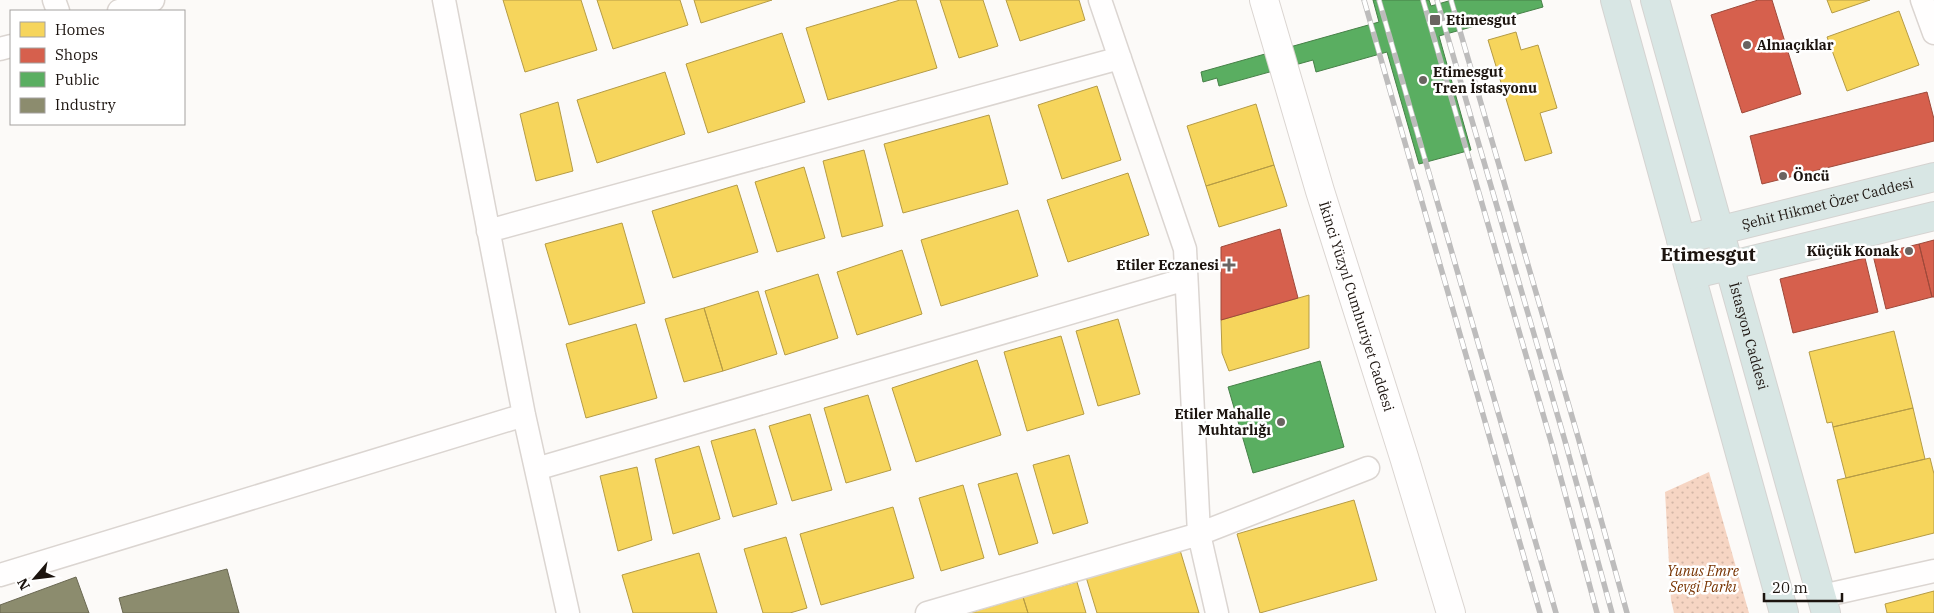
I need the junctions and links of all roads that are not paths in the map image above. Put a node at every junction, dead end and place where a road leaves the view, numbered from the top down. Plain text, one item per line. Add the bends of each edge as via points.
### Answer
1 (153, 0) edge
2 (444, 0) edge
3 (1100, 0) edge
4 (1264, 0) edge
5 (1614, 0) edge
6 (1655, 0) edge
7 (1922, 0) edge
8 (122, 10) edge
9 (1934, 33) edge
10 (1120, 58) junction
11 (1934, 177) edge
12 (1934, 216) edge
13 (1721, 230) junction
14 (488, 231) junction
15 (1681, 240) junction
16 (1730, 266) junction
17 (1690, 275) junction
18 (1186, 280) junction
19 (524, 415) junction
20 (1368, 468) dead end
21 (536, 469) junction
22 (1199, 534) junction
23 (1934, 571) edge
24 (0, 575) edge
25 (1824, 604) edge
26 (568, 613) edge
27 (927, 613) edge
28 (1217, 613) edge
29 (1451, 613) edge
30 (1784, 613) edge

1 - 8 street
2 - 14 street
3 - 10 street
4 - 29 main road, İkinci Yüzyıl Cumhuriyet Caddesi
5 - 15 main road
6 - 13 main road, İstasyon Caddesi
7 - 9 street
10 - 14 street
10 - 18 street via 1185,249
11 - 13 main road, Şehit Hikmet Özer Caddesi
12 - 16 main road
13 - 15 main road, Şehit Hikmet Özer Caddesi
13 - 16 main road, İstasyon Caddesi
14 - 19 street
15 - 17 main road
16 - 17 main road
16 - 25 main road, İstasyon Caddesi
17 - 30 main road
18 - 21 street
18 - 22 street
19 - 21 street
19 - 24 street
20 - 22 street
21 - 26 street
22 - 27 street
22 - 28 street
23 - 25 street

